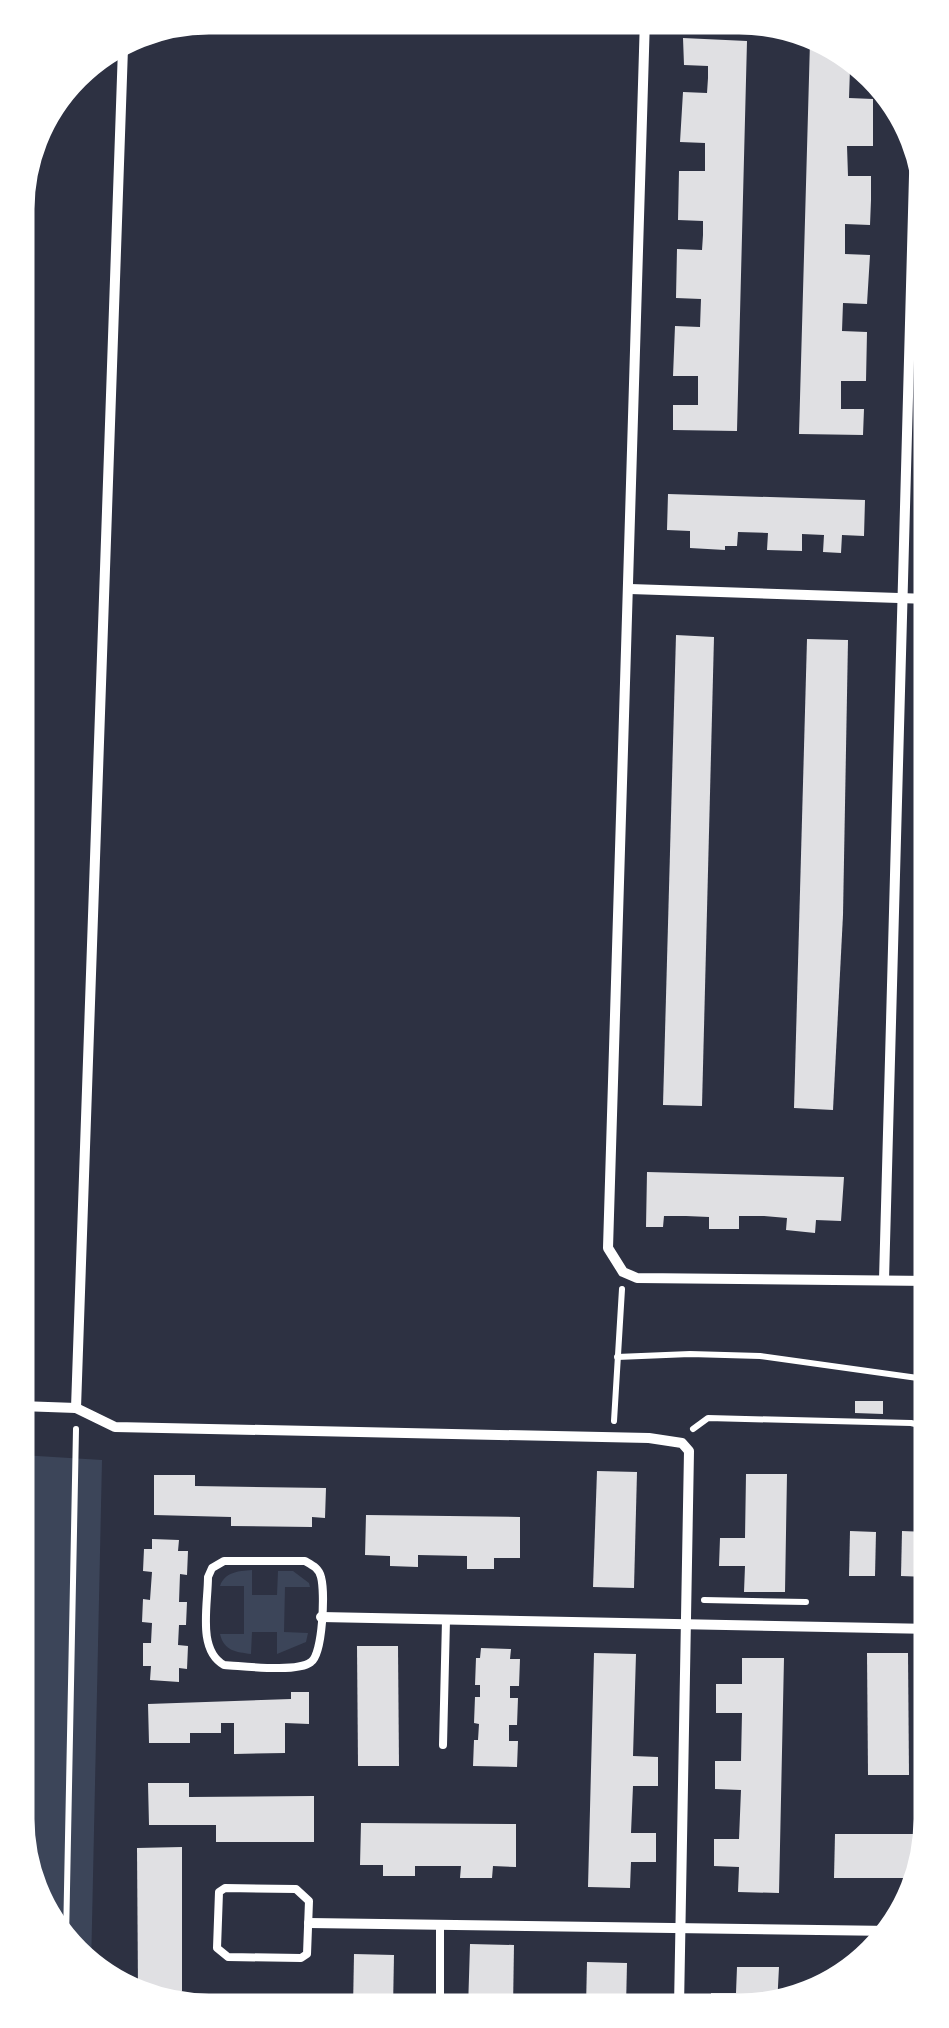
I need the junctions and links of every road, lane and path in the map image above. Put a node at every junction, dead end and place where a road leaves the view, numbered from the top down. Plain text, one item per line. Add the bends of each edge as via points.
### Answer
1 (645, 32) edge
2 (123, 56) edge
3 (914, 181) edge
4 (630, 589) junction
5 (904, 599) junction
6 (916, 599) edge
7 (623, 1272) junction
8 (884, 1280) junction
9 (916, 1281) edge
10 (618, 1357) junction
11 (916, 1378) edge
12 (32, 1406) edge
13 (76, 1408) junction
14 (916, 1424) edge
15 (614, 1438) junction
16 (682, 1443) junction
17 (321, 1616) junction
18 (446, 1620) junction
19 (687, 1625) junction
20 (916, 1628) edge
21 (443, 1745) dead end
22 (66, 1922) edge
23 (309, 1922) junction
24 (440, 1924) junction
25 (682, 1928) junction
26 (876, 1931) edge
27 (440, 1996) edge
28 (679, 1996) edge

1 - 4 street
2 - 13 street
3 - 5 street
4 - 5 street
4 - 7 street via 608,1248
5 - 6 street
5 - 8 street
7 - 8 street via 637,1278
7 - 10 path
8 - 9 street
10 - 11 path via 760,1356
10 - 15 path
12 - 13 street
13 - 15 street via 115,1427
13 - 22 path
14 - 16 path via 708,1418
15 - 16 street
16 - 19 street via 688,1451
17 - 17 lane via 321,1576 305,1561 224,1561 208,1578 208,1646 224,1666 301,1667 314,1661
17 - 18 street
18 - 19 street
18 - 21 lane
19 - 20 street
19 - 25 street
23 - 23 lane via 309,1900 296,1889 219,1892 218,1948 228,1957 301,1958 310,1949
23 - 24 street
24 - 25 street
24 - 27 lane
25 - 26 street
25 - 28 street

